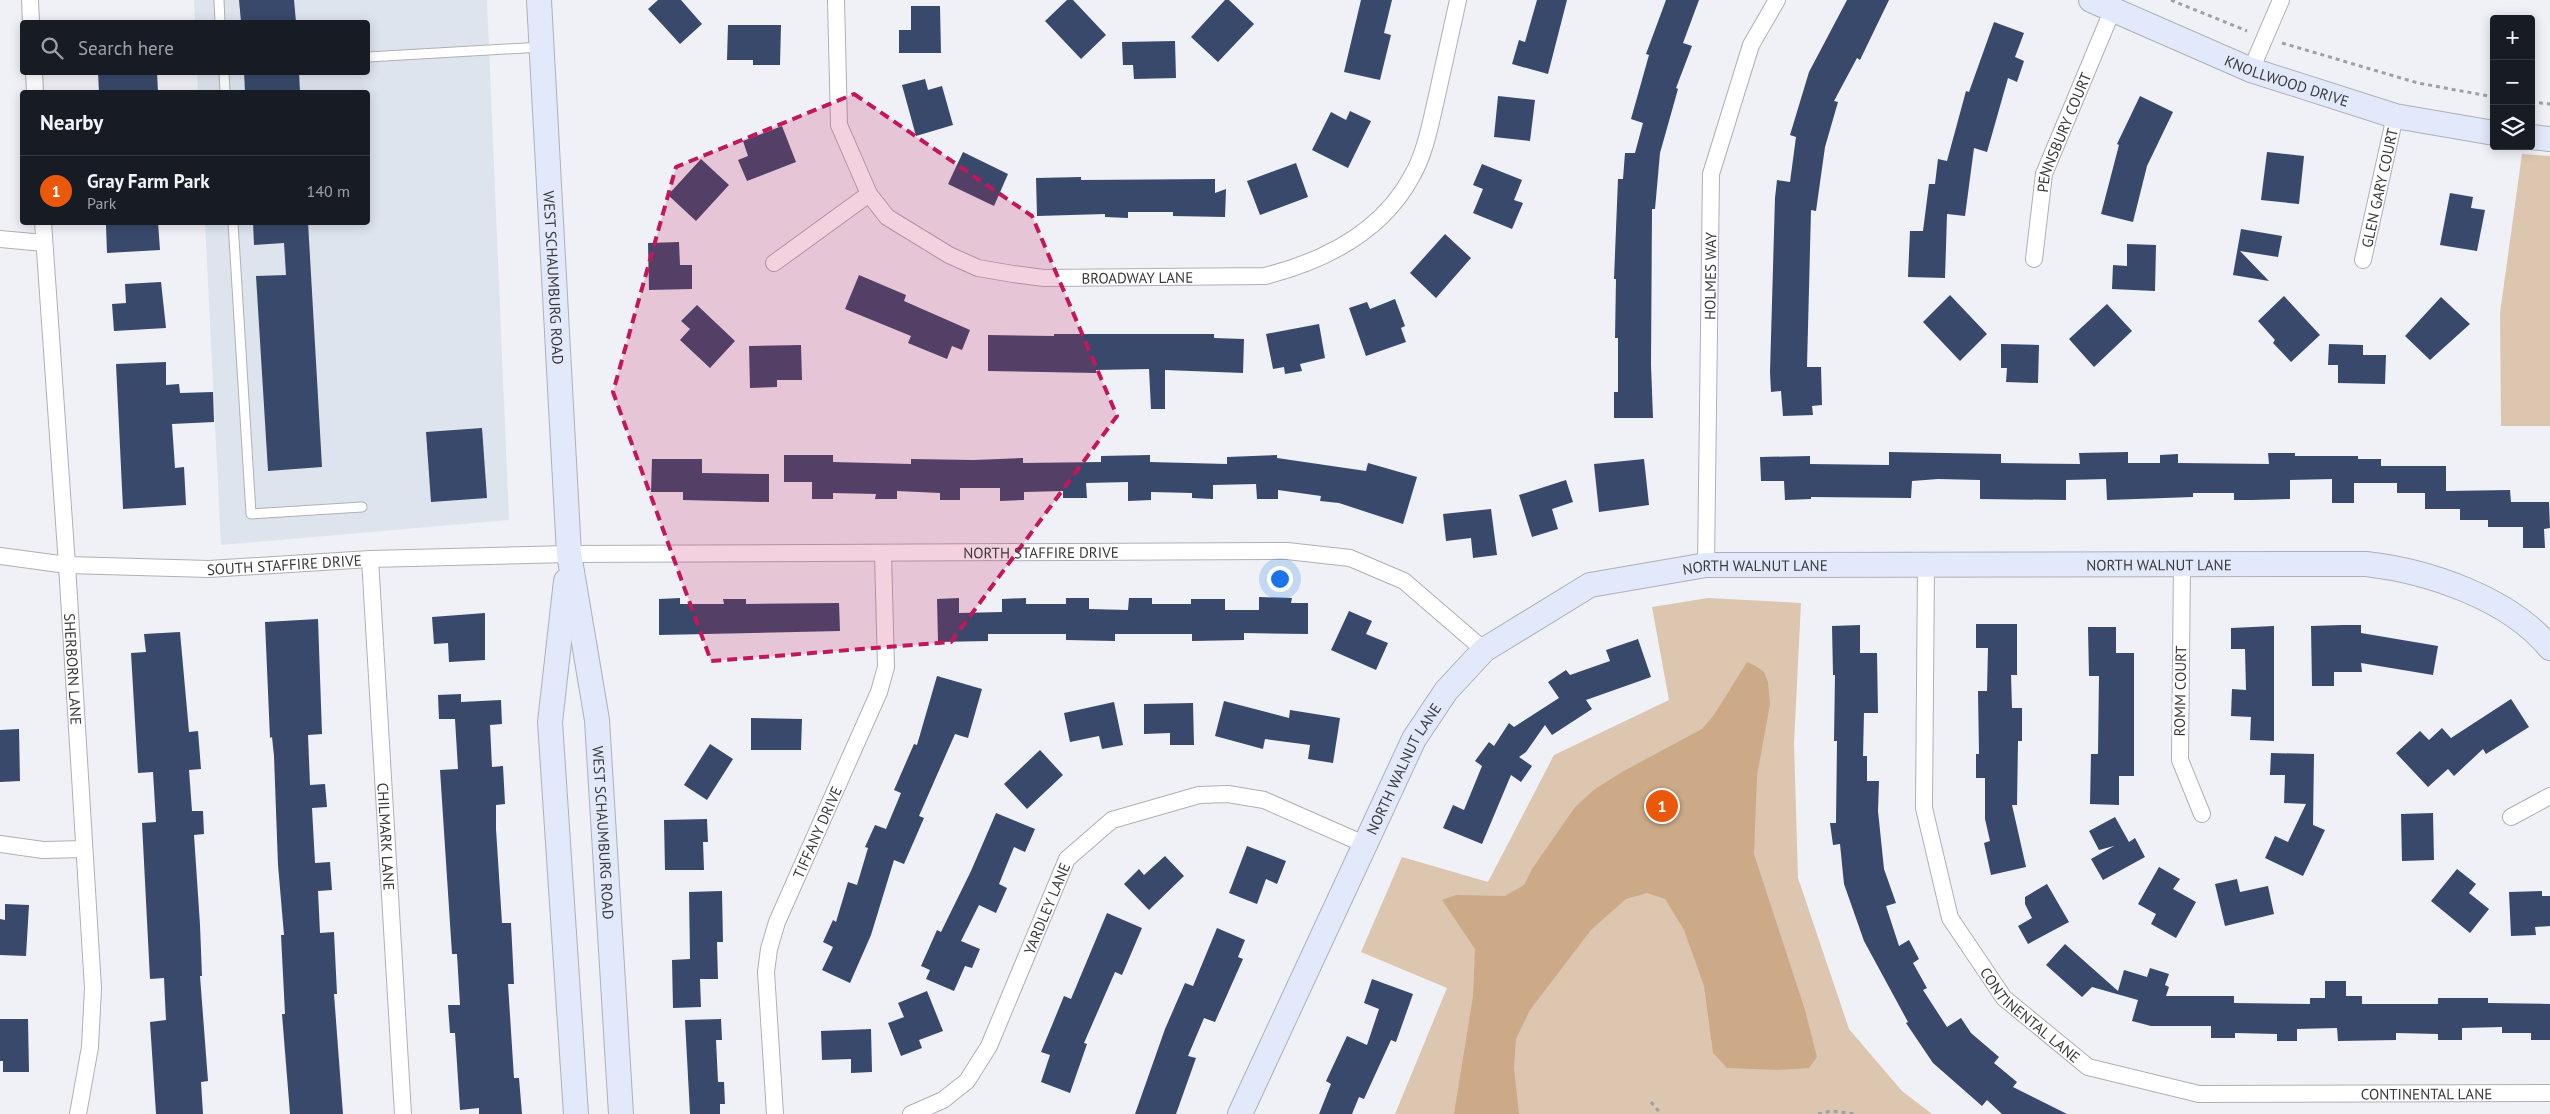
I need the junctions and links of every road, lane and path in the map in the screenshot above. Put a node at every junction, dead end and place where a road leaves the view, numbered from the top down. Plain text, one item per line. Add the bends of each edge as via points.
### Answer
1 (30, 0) edge
2 (219, 0) edge
3 (539, 0) edge
4 (836, 0) edge
5 (1458, 0) edge
6 (1777, 0) edge
7 (2091, 0) edge
8 (2171, 0) edge
9 (2281, 0) edge
10 (2112, 10) junction
11 (31, 20) edge
12 (220, 20) edge
13 (2265, 38) junction
14 (542, 47) junction
15 (370, 57) edge
16 (2251, 70) junction
17 (34, 75) edge
18 (224, 75) edge
19 (35, 90) edge
20 (225, 90) edge
21 (2490, 96) edge
22 (2535, 102) edge
23 (2550, 104) edge
24 (2395, 116) junction
25 (2490, 132) edge
26 (2535, 137) edge
27 (2550, 139) edge
28 (869, 194) junction
29 (43, 225) edge
30 (233, 225) edge
31 (0, 239) edge
32 (44, 243) junction
33 (2034, 259) dead end
34 (2363, 260) dead end
35 (774, 263) dead end
36 (362, 507) dead end
37 (569, 554) junction
38 (883, 554) junction
39 (0, 556) edge
40 (370, 559) junction
41 (2182, 563) junction
42 (1926, 564) junction
43 (1706, 565) junction
44 (67, 566) junction
45 (2550, 646) edge
46 (1484, 650) junction
47 (2550, 796) edge
48 (2202, 814) dead end
49 (2511, 817) dead end
50 (0, 844) edge
51 (1364, 844) junction
52 (84, 849) junction
53 (2550, 1093) edge
54 (1651, 1102) dead end
55 (78, 1114) edge
56 (403, 1114) edge
57 (576, 1114) edge
58 (622, 1114) edge
59 (774, 1114) edge
60 (911, 1114) edge
61 (1240, 1114) edge
62 (1661, 1114) edge
63 (1818, 1114) edge
64 (1856, 1114) edge

1 - 11 street
2 - 12 lane
3 - 14 street, WEST SCHAUMBURG ROAD
4 - 28 street, BROADWAY LANE via 839,124
5 - 28 street, BROADWAY LANE via 1425,147 1412,177 1394,204 1366,231 1333,252 1294,268 1265,276 1044,278 978,268 949,255 886,217
6 - 43 street, HOLMES WAY via 1751,45 1711,174
7 - 10 street, KNOLLWOOD DRIVE
8 - 13 path
9 - 13 street
10 - 16 street, KNOLLWOOD DRIVE
10 - 33 street, PENNSBURY COURT via 2044,174
13 - 16 street
13 - 21 path via 2418,83
14 - 15 lane
14 - 37 street, WEST SCHAUMBURG ROAD
16 - 24 street, KNOLLWOOD DRIVE
17 - 19 street
18 - 20 lane
22 - 23 path
24 - 25 street, KNOLLWOOD DRIVE
24 - 34 street, GLEN GARY COURT
26 - 27 street
28 - 35 street
29 - 32 street, SHERBORN LANE
30 - 36 lane via 251,514
31 - 32 street
32 - 44 street, SHERBORN LANE
37 - 38 street, NORTH STAFFIRE DRIVE
37 - 40 street, SOUTH STAFFIRE DRIVE
37 - 57 street, WEST SCHAUMBURG ROAD via 550,722
37 - 58 street, WEST SCHAUMBURG ROAD via 597,720
38 - 46 street, NORTH STAFFIRE DRIVE via 1287,551 1350,558 1404,581
38 - 59 street, TIFFANY DRIVE via 886,667 879,692 768,949 766,972
39 - 44 street, SOUTH STAFFIRE DRIVE
40 - 44 street, SOUTH STAFFIRE DRIVE via 210,569
40 - 56 street, CHILMARK LANE
41 - 42 street, NORTH WALNUT LANE
41 - 45 street, NORTH WALNUT LANE via 2344,563 2419,572 2494,605
41 - 48 street, ROMM COURT via 2180,760
42 - 43 street, NORTH WALNUT LANE
42 - 53 street, CONTINENTAL LANE via 1924,808 1950,918 2004,998 2088,1066 2199,1094
43 - 46 street, NORTH WALNUT LANE via 1590,584
44 - 52 street, SHERBORN LANE
46 - 51 street, NORTH WALNUT LANE via 1446,691 1414,739
47 - 49 street
50 - 52 street via 43,850
51 - 60 street, YARDLEY LANE via 1264,800 1228,794 1199,796 1112,820 1067,859 989,1046 967,1081 943,1100
51 - 61 street, NORTH WALNUT LANE
52 - 55 street, SHERBORN LANE via 92,1022
54 - 62 path
63 - 64 path via 1831,1111

